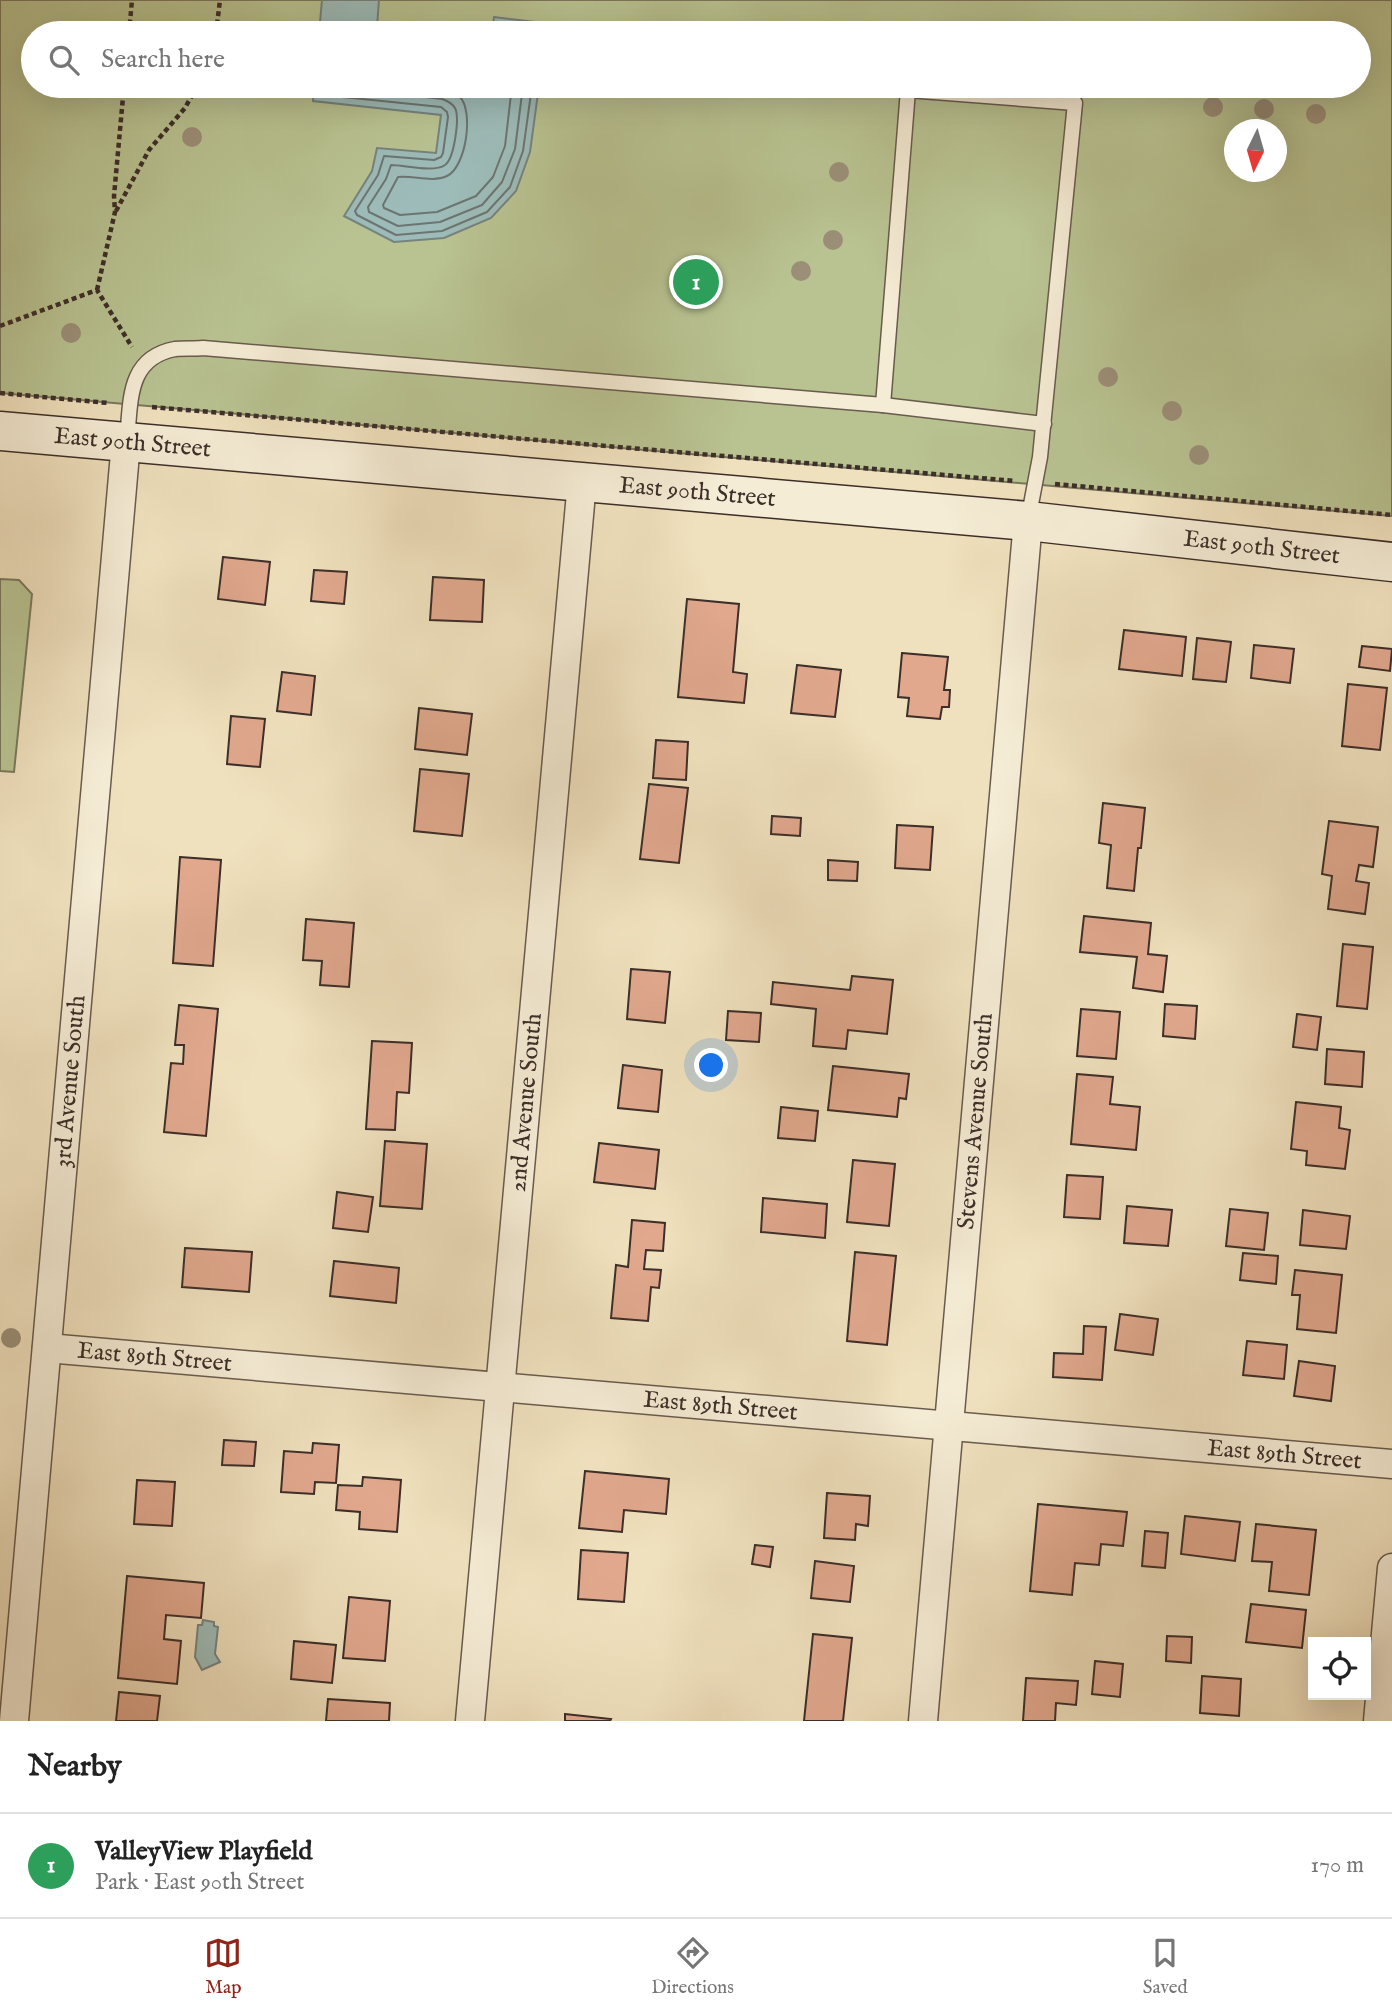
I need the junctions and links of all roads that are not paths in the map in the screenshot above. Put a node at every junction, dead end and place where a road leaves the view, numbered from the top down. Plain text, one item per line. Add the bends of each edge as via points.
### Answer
1 (907, 98) edge
2 (1011, 98) edge
3 (883, 405) junction
4 (1044, 424) junction
5 (0, 431) edge
6 (126, 442) junction
7 (582, 482) junction
8 (1028, 521) junction
9 (1392, 562) edge
10 (47, 1348) junction
11 (500, 1387) junction
12 (948, 1426) junction
13 (1392, 1464) edge
14 (1392, 1568) edge
15 (15, 1721) edge
16 (470, 1721) edge
17 (923, 1721) edge
18 (1378, 1721) edge

1 - 3 lane
2 - 4 lane via 1075,103
3 - 4 lane
3 - 6 lane via 175,349 142,365 134,381
4 - 8 lane
5 - 6 street, East 90th Street
6 - 7 street, East 90th Street
6 - 10 street, 3rd Avenue South
7 - 8 street, East 90th Street
7 - 11 street, 2nd Avenue South
8 - 9 street, East 90th Street
8 - 12 street, Stevens Avenue South
10 - 11 street, East 89th Street
10 - 15 street, 3rd Avenue South
11 - 12 street, East 89th Street
11 - 16 street, 2nd Avenue South
12 - 13 street, East 89th Street
12 - 17 street, Stevens Avenue South
14 - 18 street

